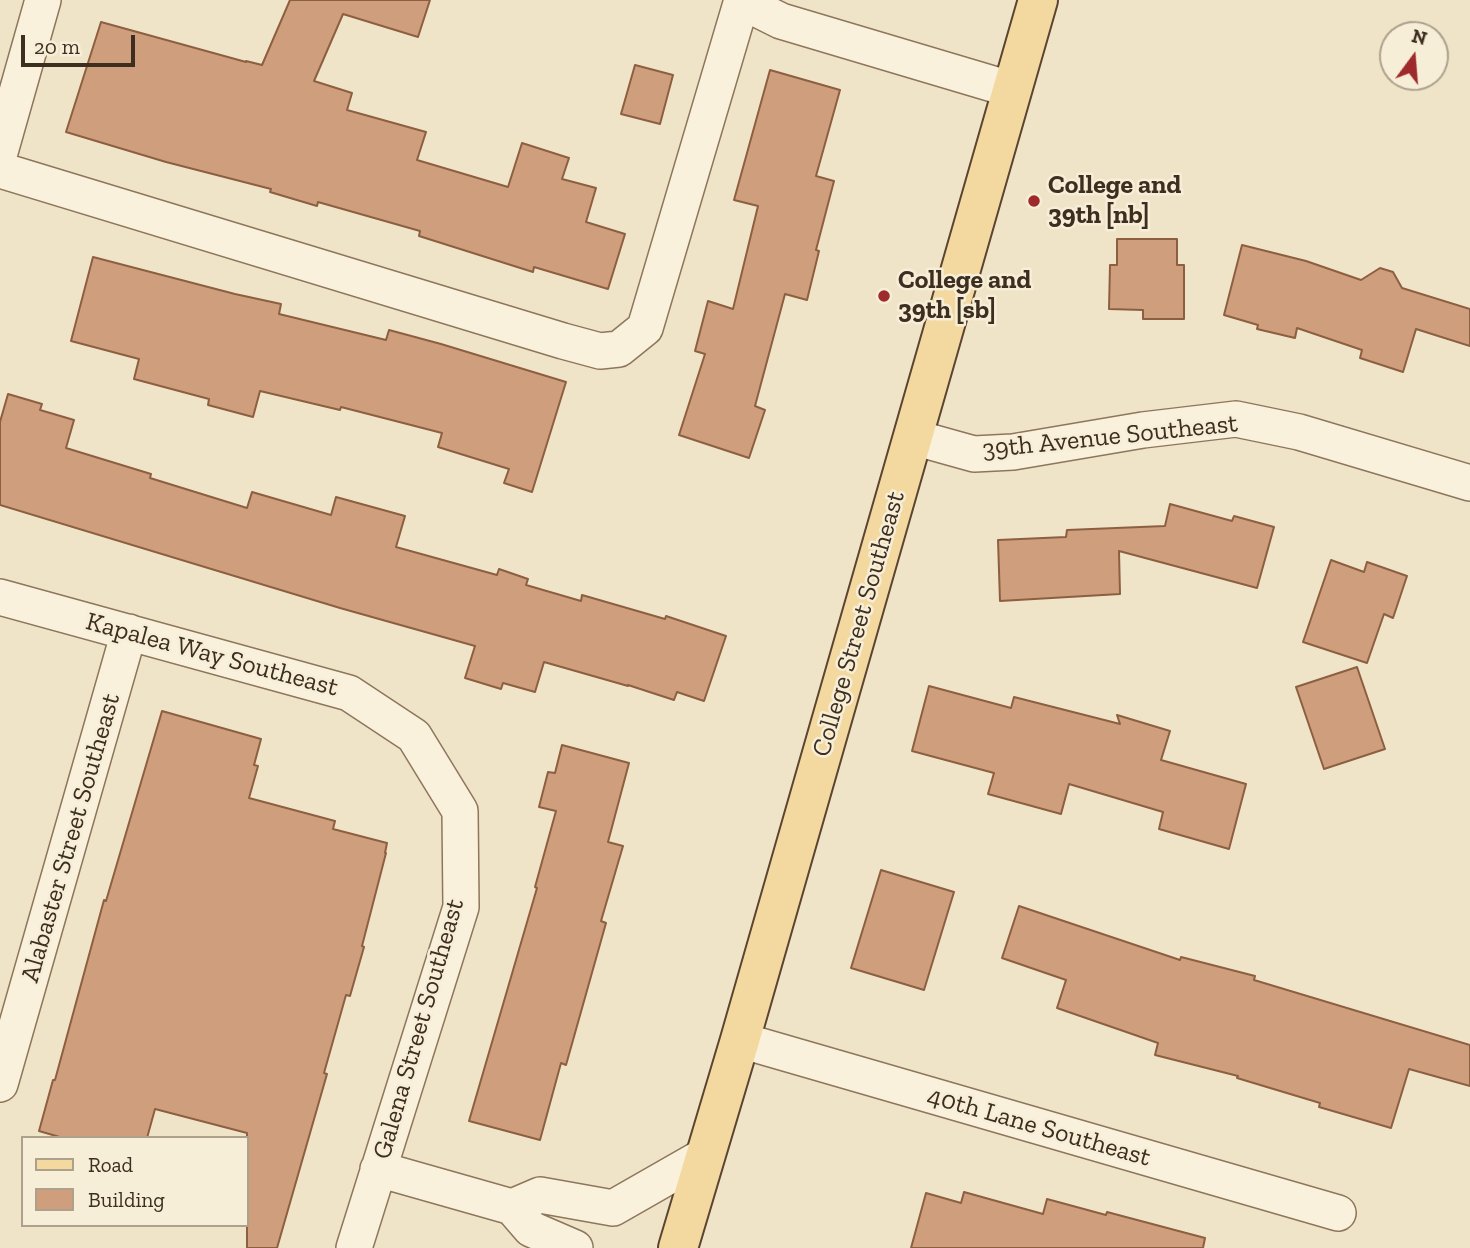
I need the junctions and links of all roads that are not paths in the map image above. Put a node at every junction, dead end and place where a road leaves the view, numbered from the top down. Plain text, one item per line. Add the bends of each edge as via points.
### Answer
1 (43, 0) edge
2 (742, 0) edge
3 (1038, 0) edge
4 (1013, 90) junction
5 (0, 152) edge
6 (0, 170) edge
7 (913, 437) junction
8 (1470, 483) edge
9 (0, 597) edge
10 (130, 632) junction
11 (414, 736) joint
12 (740, 1040) junction
13 (0, 1084) edge
14 (704, 1156) junction
15 (378, 1169) junction
16 (512, 1207) junction
17 (1338, 1213) dead end
18 (354, 1248) edge
19 (575, 1248) edge
20 (678, 1248) edge

1 - 5 street
2 - 4 street via 781,21
2 - 6 street via 645,328 619,349 600,351 564,341
3 - 4 main road, College Street Southeast
4 - 7 main road, College Street Southeast
7 - 8 street, 39th Avenue Southeast via 974,454 1013,452 1236,419 1299,432
7 - 12 main road, College Street Southeast
9 - 10 street, Kapalea Way Southeast
10 - 11 street, Kapalea Way Southeast via 349,693
10 - 13 street, Alabaster Street Southeast
11 - 15 street, Galena Street Southeast via 460,811 461,907
12 - 14 main road, College Street Southeast
12 - 17 street, 40th Lane Southeast
14 - 16 street via 613,1208 540,1195
14 - 20 main road, College Street Southeast
15 - 16 street
15 - 18 street, Galena Street Southeast
16 - 19 street via 531,1229

